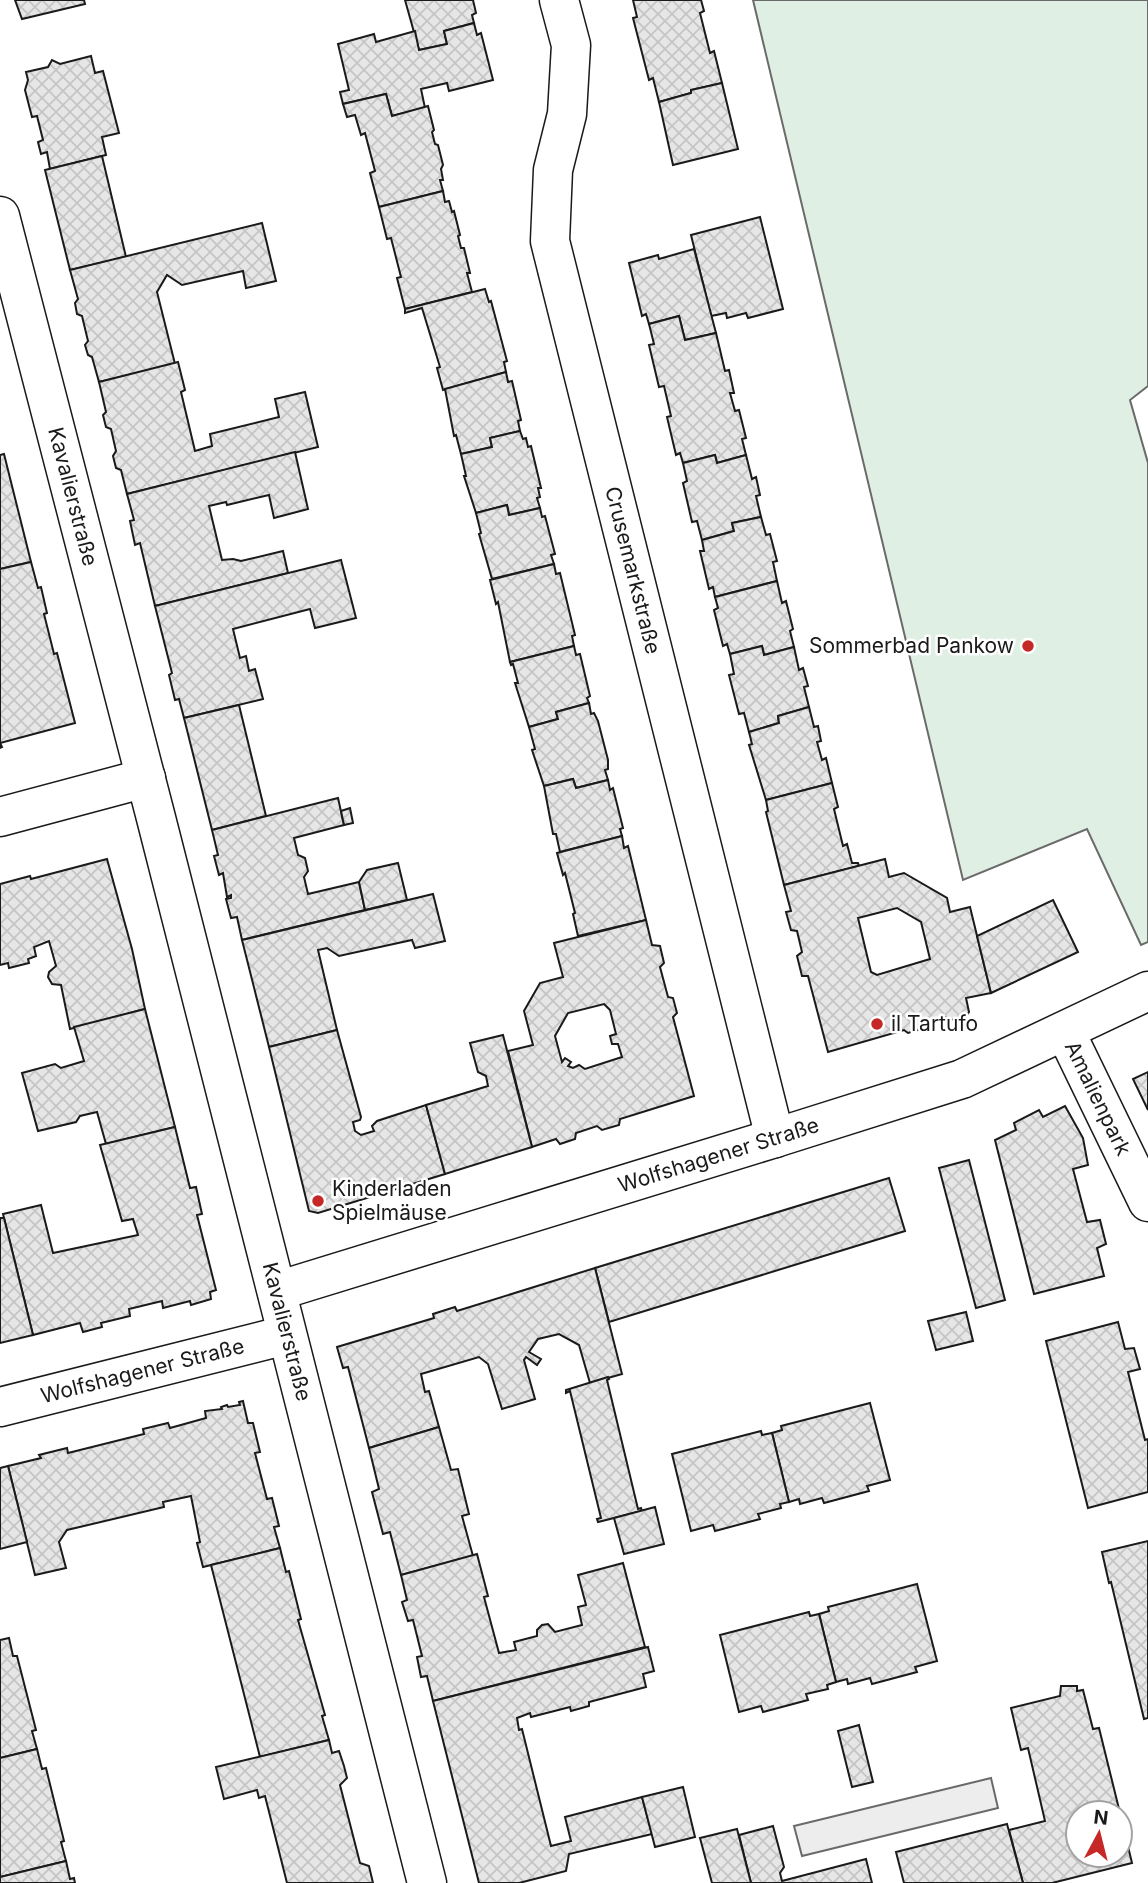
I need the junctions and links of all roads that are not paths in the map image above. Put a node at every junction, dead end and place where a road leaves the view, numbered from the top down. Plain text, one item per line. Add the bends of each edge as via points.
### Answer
1 (559, 0) edge
2 (0, 216) edge
3 (146, 778) junction
4 (0, 817) edge
5 (1148, 991) edge
6 (1065, 1031) junction
7 (775, 1138) junction
8 (1148, 1202) edge
9 (277, 1291) junction
10 (286, 1335) junction
11 (0, 1407) edge
12 (427, 1883) edge

1 - 7 street, Crusemarkstraße via 571,45 567,114 553,170 550,241
2 - 3 street, Kavalierstraße
3 - 4 street
3 - 9 street, Kavalierstraße
5 - 6 street, Wolfshagener Straße
6 - 7 street, Wolfshagener Straße via 962,1079
6 - 8 street, Amalienpark
7 - 9 street, Wolfshagener Straße
9 - 10 street, Kavalierstraße
10 - 11 street, Wolfshagener Straße
10 - 12 street, Kavalierstraße

